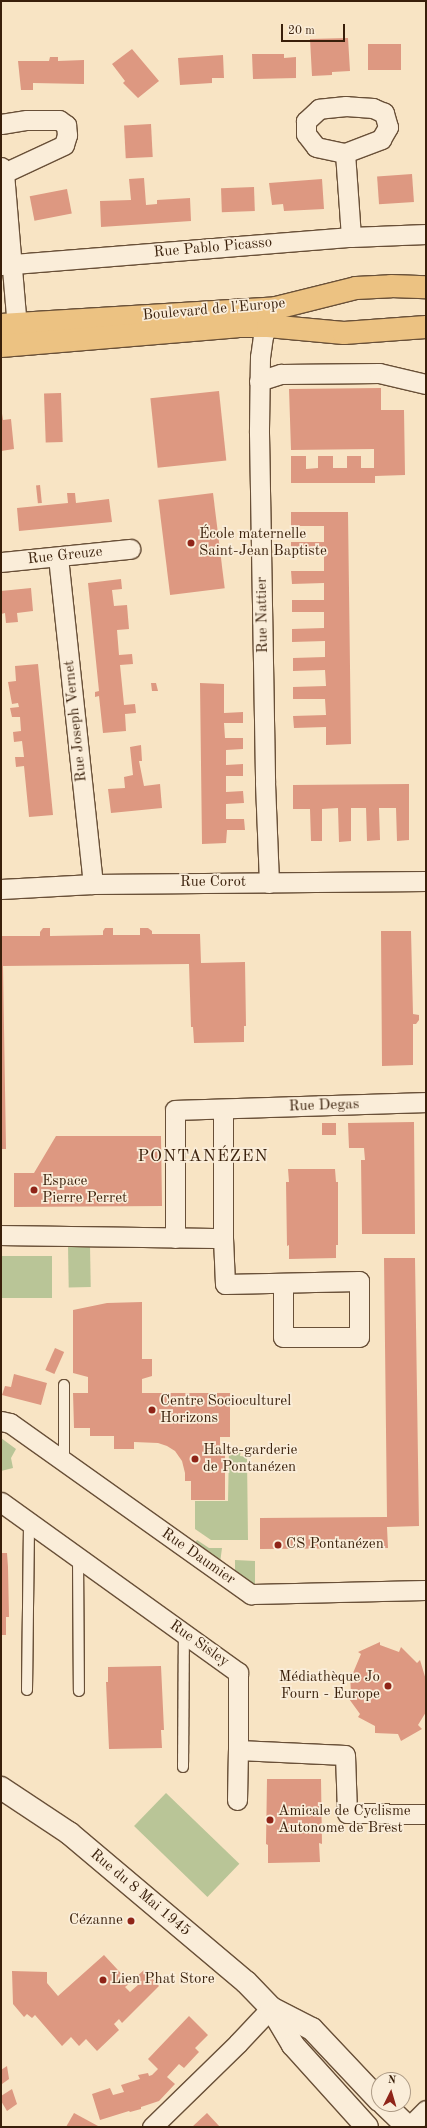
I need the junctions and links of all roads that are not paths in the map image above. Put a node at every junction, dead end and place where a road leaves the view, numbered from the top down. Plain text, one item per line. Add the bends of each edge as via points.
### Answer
1 (1, 124) edge
2 (345, 152) dead end
3 (3, 170) edge
4 (426, 234) edge
5 (351, 237) junction
6 (6, 265) edge
7 (426, 287) edge
8 (9, 324) edge
9 (268, 326) junction
10 (426, 327) edge
11 (10, 346) edge
12 (259, 381) junction
13 (426, 384) edge
14 (130, 549) dead end
15 (58, 557) junction
16 (1, 562) edge
17 (426, 881) edge
18 (269, 883) junction
19 (93, 884) junction
20 (1, 889) edge
21 (426, 1102) edge
22 (222, 1108) junction
23 (1, 1235) edge
24 (175, 1238) junction
25 (223, 1238) junction
26 (283, 1283) junction
27 (64, 1385) dead end
28 (1, 1421) edge
29 (64, 1461) junction
30 (1, 1502) edge
31 (28, 1522) junction
32 (78, 1558) junction
33 (426, 1590) edge
34 (184, 1634) junction
35 (27, 1690) dead end
36 (79, 1692) dead end
37 (238, 1750) junction
38 (183, 1767) dead end
39 (1, 1788) edge
40 (237, 1800) dead end
41 (426, 1814) edge
42 (271, 2008) junction
43 (371, 2092) edge
44 (426, 2110) edge
45 (392, 2112) edge
46 (152, 2127) edge
47 (367, 2127) edge
48 (408, 2127) edge

1 - 3 street via 27,120 60,120 66,125 67,135 64,145
2 - 5 street
3 - 6 street
4 - 5 street, Rue Pablo Picasso
5 - 6 street, Rue Pablo Picasso
6 - 8 street
7 - 8 main road, Boulevard de l'Europe via 356,288 276,308
8 - 11 street
9 - 10 main road, Boulevard de l'Europe via 344,333
9 - 11 main road, Boulevard de l'Europe via 229,327
9 - 12 street, Rue Nattier via 263,336
12 - 13 street via 281,374 379,373
12 - 18 street, Rue Nattier via 265,783
14 - 15 street, Rue Greuze
15 - 16 street, Rue Greuze
15 - 19 street, Rue Joseph Vernet
17 - 18 street, Rue Corot
18 - 19 street, Rue Corot
19 - 20 street, Rue Corot
21 - 22 street, Rue Degas
22 - 24 street, Rue Degas via 175,1110
22 - 25 street
23 - 24 street
24 - 25 street
25 - 26 street via 225,1284
26 - 26 street via 359,1281 359,1337 283,1337
27 - 29 lane
28 - 29 street, Rue Daumier via 10,1423
29 - 33 street, Rue Daumier via 251,1594
30 - 31 street, Rue Sisley
31 - 32 street, Rue Sisley
31 - 35 lane
32 - 34 street, Rue Sisley
32 - 36 lane
34 - 37 street, Rue Sisley via 238,1672
34 - 38 lane
37 - 40 street
37 - 41 street via 345,1755 347,1814
39 - 42 street, Rue du 8 Mai 1945 via 69,1833 246,1982
42 - 43 street, Rue du 8 Mai 1945 via 312,2029
42 - 46 street
42 - 47 street, Rue du 8 Mai 1945 via 293,2045
44 - 48 street
45 - 48 street

